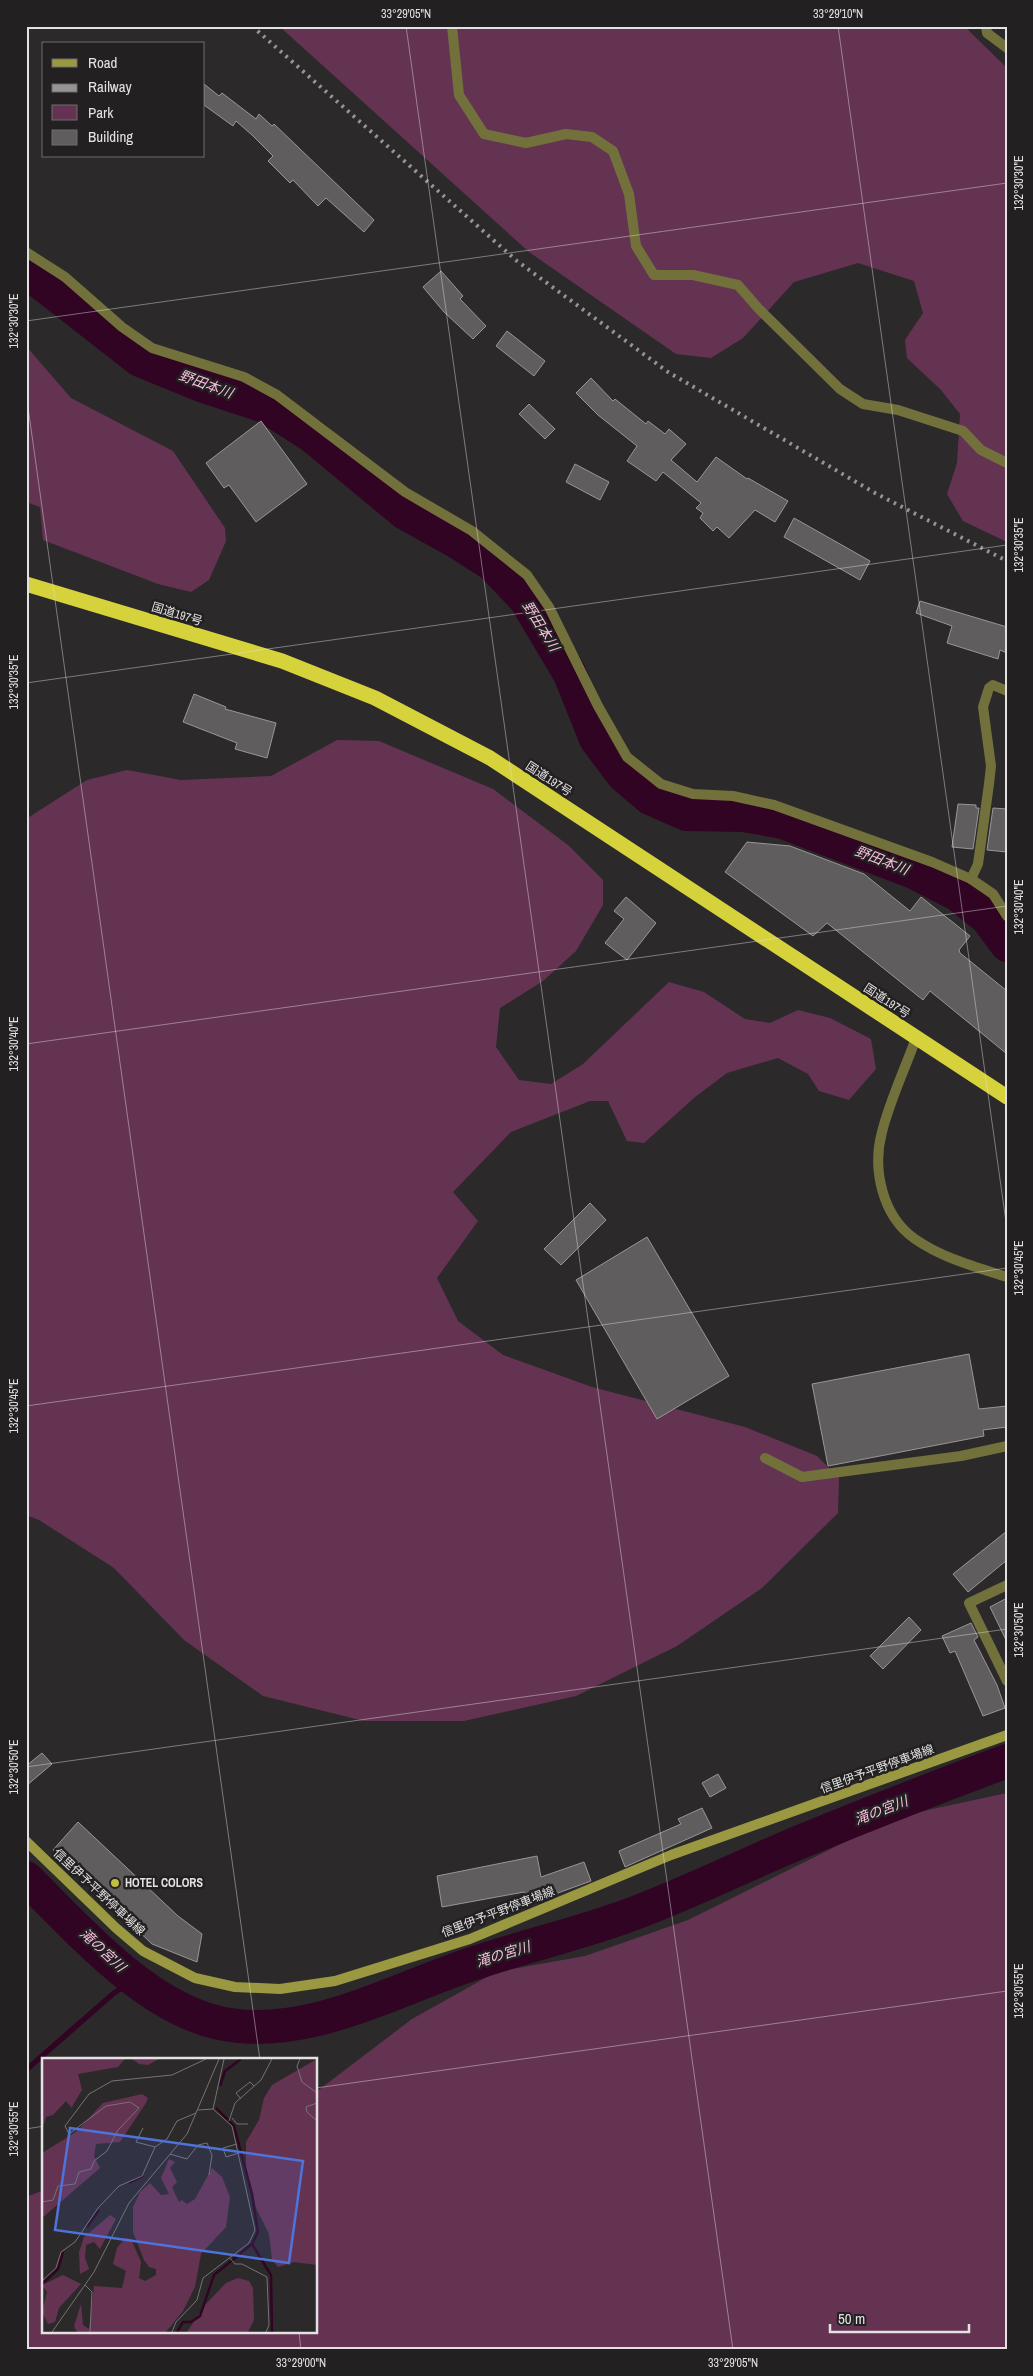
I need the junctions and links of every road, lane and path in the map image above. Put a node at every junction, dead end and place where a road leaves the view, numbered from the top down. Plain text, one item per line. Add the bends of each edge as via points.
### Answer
1 (452, 26) edge
2 (986, 26) edge
3 (1007, 48) edge
4 (26, 252) edge
5 (1007, 463) edge
6 (26, 584) edge
7 (1007, 691) edge
8 (971, 879) junction
9 (1007, 916) edge
10 (916, 1038) junction
11 (1007, 1097) edge
12 (1007, 1276) edge
13 (1007, 1446) edge
14 (765, 1458) dead end
15 (1007, 1585) edge
16 (1007, 1682) edge
17 (1007, 1735) edge
18 (26, 1841) edge

1 - 5 street via 459,95 484,134 526,143 566,134 592,137 613,151 629,194 636,246 654,275 693,275 738,285 840,389 863,404 898,410 962,431 982,450
2 - 3 street via 987,33
4 - 8 street via 65,277 122,327 152,348 244,377 276,395 405,492 472,531 527,576 549,607 627,757 660,784 693,794 733,796 774,805
6 - 10 highway, 国道197号 via 282,661 375,698 490,758
7 - 8 street via 993,685 983,707 991,766 978,864
8 - 9 street via 993,894
10 - 11 highway, 国道197号
10 - 12 street via 882,1132 878,1162 882,1191 894,1217 914,1239 961,1262
13 - 14 street via 961,1456 802,1477
15 - 16 street via 969,1603
17 - 18 main road, 信里伊予平野停車場線 via 671,1855 470,1939 335,1981 280,1989 235,1987 195,1978 143,1951

